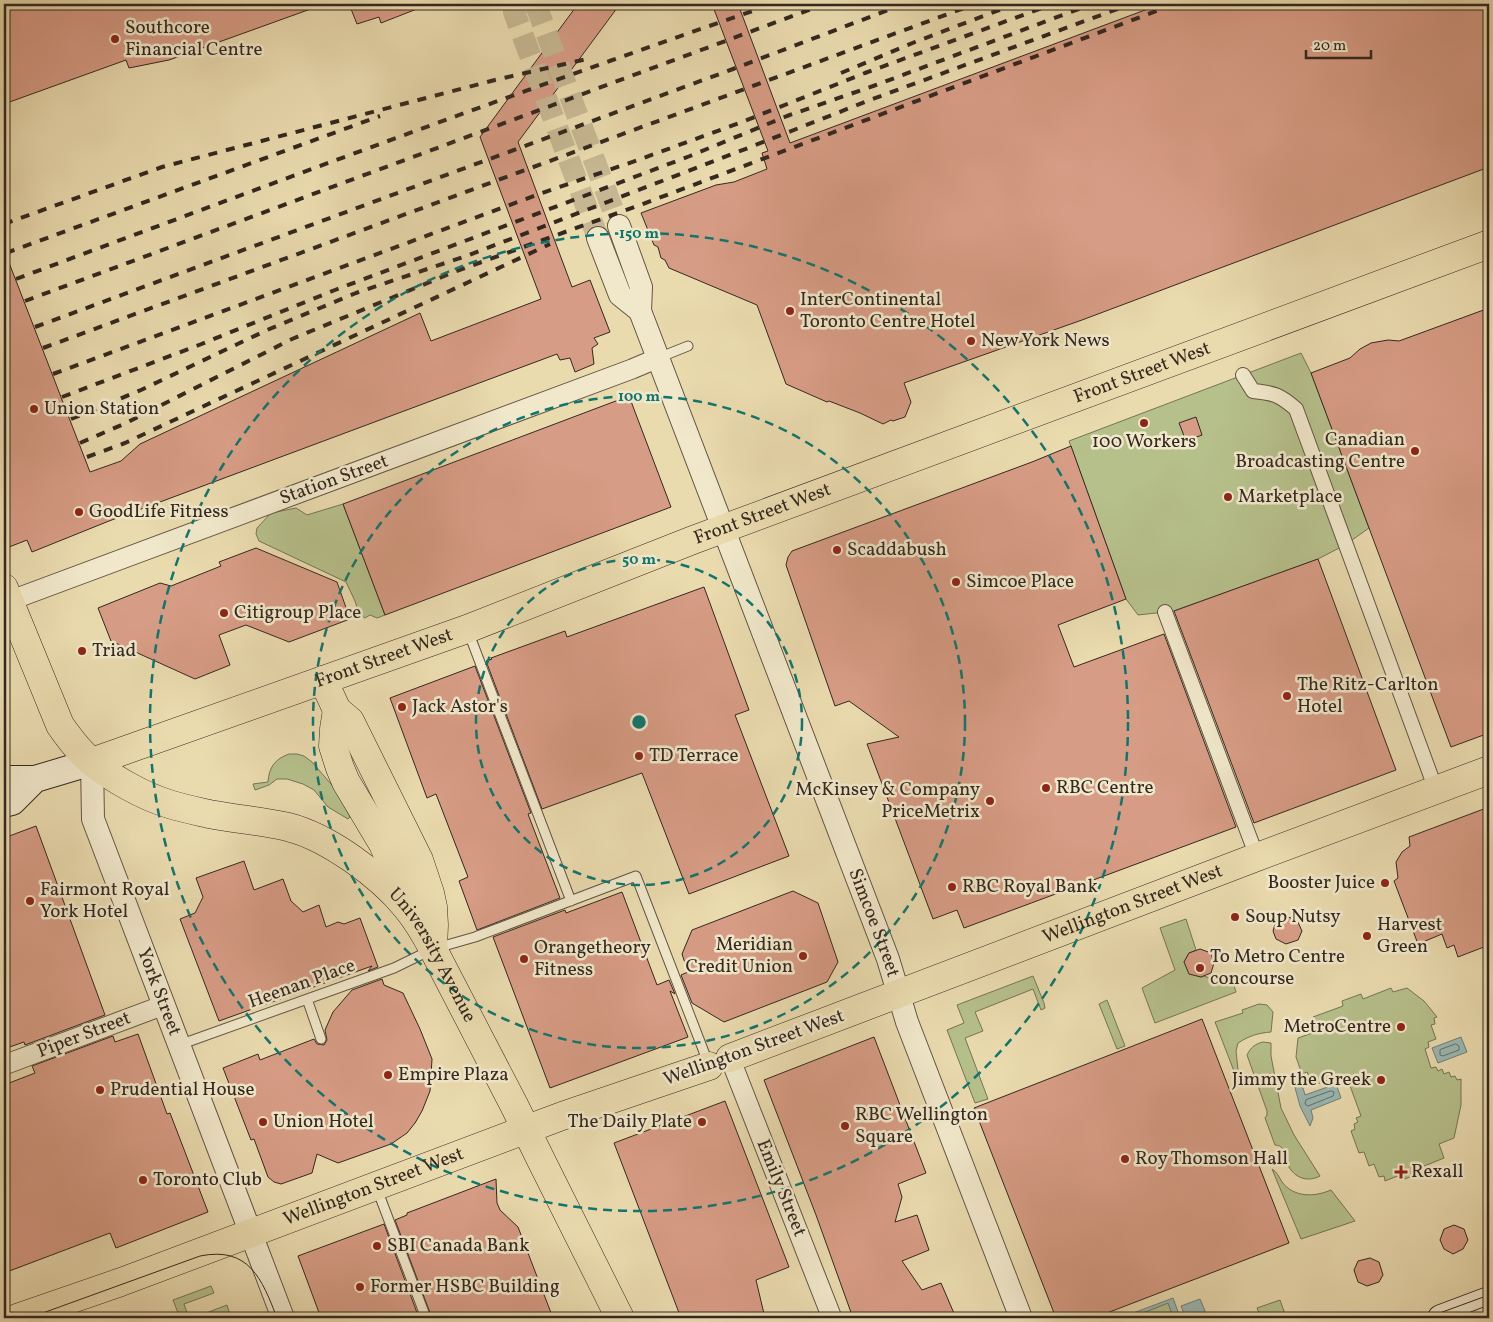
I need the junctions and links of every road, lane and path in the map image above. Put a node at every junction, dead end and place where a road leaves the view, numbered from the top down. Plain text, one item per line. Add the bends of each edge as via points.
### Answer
1 (618, 226) tunnel mouth
2 (598, 238) tunnel mouth
3 (1489, 244) edge
4 (640, 311) junction
5 (688, 346) dead end
6 (658, 358) junction
7 (1243, 375) dead end
8 (724, 529) junction
9 (6, 594) edge
10 (1164, 612) dead end
11 (467, 629) junction
12 (323, 680) junction
13 (337, 710) junction
14 (92, 762) junction
15 (1489, 770) edge
16 (35, 779) junction
17 (4, 780) edge
18 (1436, 790) junction
19 (4, 804) edge
20 (1257, 857) junction
21 (571, 901) junction
22 (405, 906) junction
23 (434, 949) junction
24 (898, 994) junction
25 (307, 999) junction
26 (164, 1004) junction
27 (322, 1039) dead end
28 (179, 1045) junction
29 (720, 1062) junction
30 (4, 1065) edge
31 (527, 1130) junction
32 (376, 1186) junction
33 (250, 1234) junction
34 (1489, 1300) edge
35 (17, 1318) edge
36 (283, 1318) edge
37 (426, 1318) edge
38 (620, 1318) edge
39 (832, 1318) edge
40 (1021, 1318) edge
41 (1441, 1318) edge

1 - 4 street via 641,287
2 - 4 street via 620,295
3 - 8 main road, Front Street West
4 - 6 street, Simcoe Street
5 - 6 lane
6 - 8 street, Simcoe Street
6 - 9 street, Station Street
7 - 18 street via 1254,391 1269,392 1283,398 1296,410
8 - 11 main road, Front Street West
8 - 24 street, Simcoe Street via 888,959
9 - 14 main road via 60,725
10 - 20 street
11 - 12 main road, Front Street West
11 - 21 lane
12 - 13 main road
12 - 14 main road, Front Street West
13 - 22 main road via 333,746 340,768 383,844
13 - 23 main road via 350,721 419,860 433,907
14 - 16 main road, Front Street West
14 - 22 main road, University Avenue via 130,786 168,804 289,827 312,836 358,864
14 - 26 street, York Street via 93,819
15 - 18 main road, Wellington Street West
16 - 17 main road, Front Street West
16 - 19 main road, Front Street West via 12,802
18 - 20 main road, Wellington Street West
20 - 24 main road, Wellington Street West
21 - 23 lane, Heenan Place
21 - 29 lane, Heenan Place via 636,876
22 - 23 main road, University Avenue
23 - 25 lane, Heenan Place via 394,968
23 - 31 main road, University Avenue
24 - 29 main road, Wellington Street West
24 - 40 street, Simcoe Street
25 - 27 lane
25 - 28 lane, Heenan Place
26 - 28 street, York Street
26 - 30 street, Piper Street
28 - 33 street, York Street
29 - 31 main road, Wellington Street West
29 - 39 street, Emily Street
31 - 32 main road, Wellington Street West
31 - 38 main road, University Avenue
32 - 33 main road, Wellington Street West
32 - 37 lane
33 - 35 main road, Wellington Street West
33 - 36 street, York Street
34 - 41 main road

